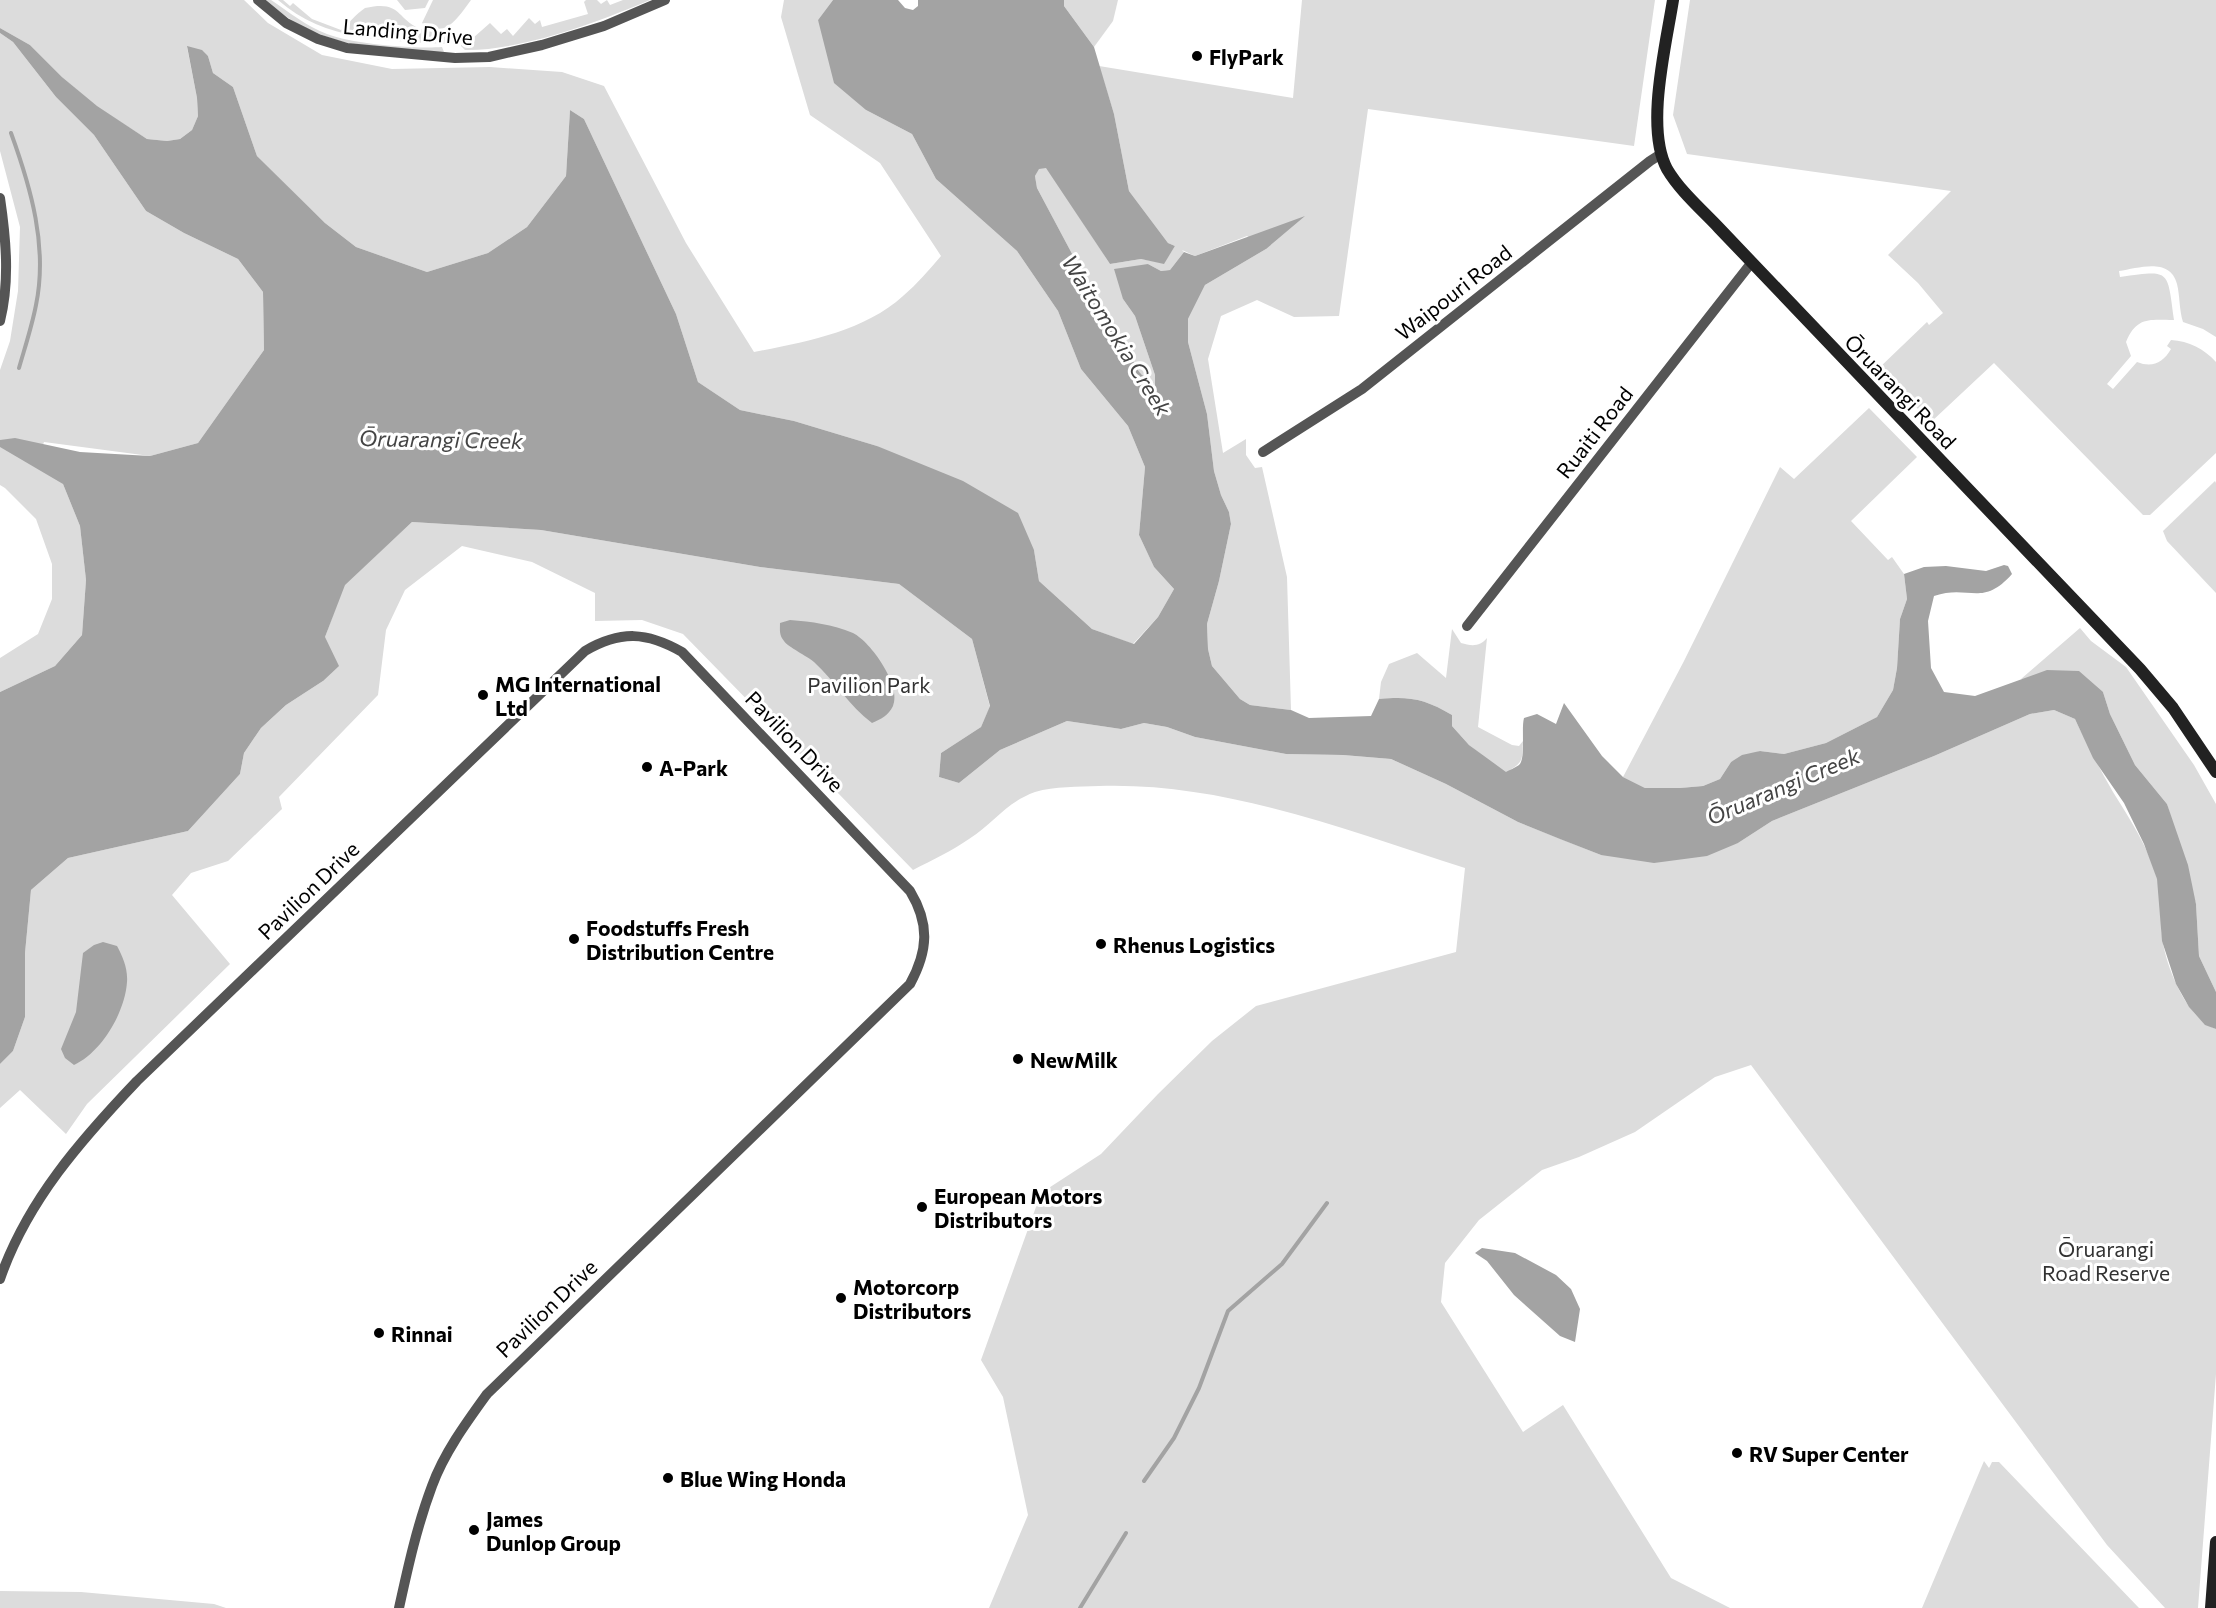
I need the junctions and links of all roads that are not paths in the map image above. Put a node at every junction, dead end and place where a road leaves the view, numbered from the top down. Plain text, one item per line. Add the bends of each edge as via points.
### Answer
1 (258, 0) edge
2 (665, 0) edge
3 (1673, 0) edge
4 (1661, 154) junction
5 (0, 198) edge
6 (1752, 262) junction
7 (0, 321) edge
8 (1263, 452) dead end
9 (1467, 626) dead end
10 (2216, 772) edge
11 (0, 1279) edge
12 (2216, 1542) edge
13 (399, 1608) edge
14 (2211, 1608) edge

1 - 2 street, Landing Drive via 286,23 347,48 455,58 489,57 542,45 604,26
3 - 4 street, Ōruarangi Road via 1658,101 1657,137
4 - 6 street, Ōruarangi Road via 1679,186
4 - 8 street, Waipouri Road via 1362,389
5 - 7 street via 6,279
6 - 9 street, Ruaiti Road
6 - 10 street, Ōruarangi Road via 2158,688
11 - 13 street, Pavilion Drive via 32,1211 64,1161 98,1121 585,651 603,641 633,635 664,642 682,652 910,891 925,931 919,968 903,992 487,1394 454,1440 432,1484
12 - 14 street

